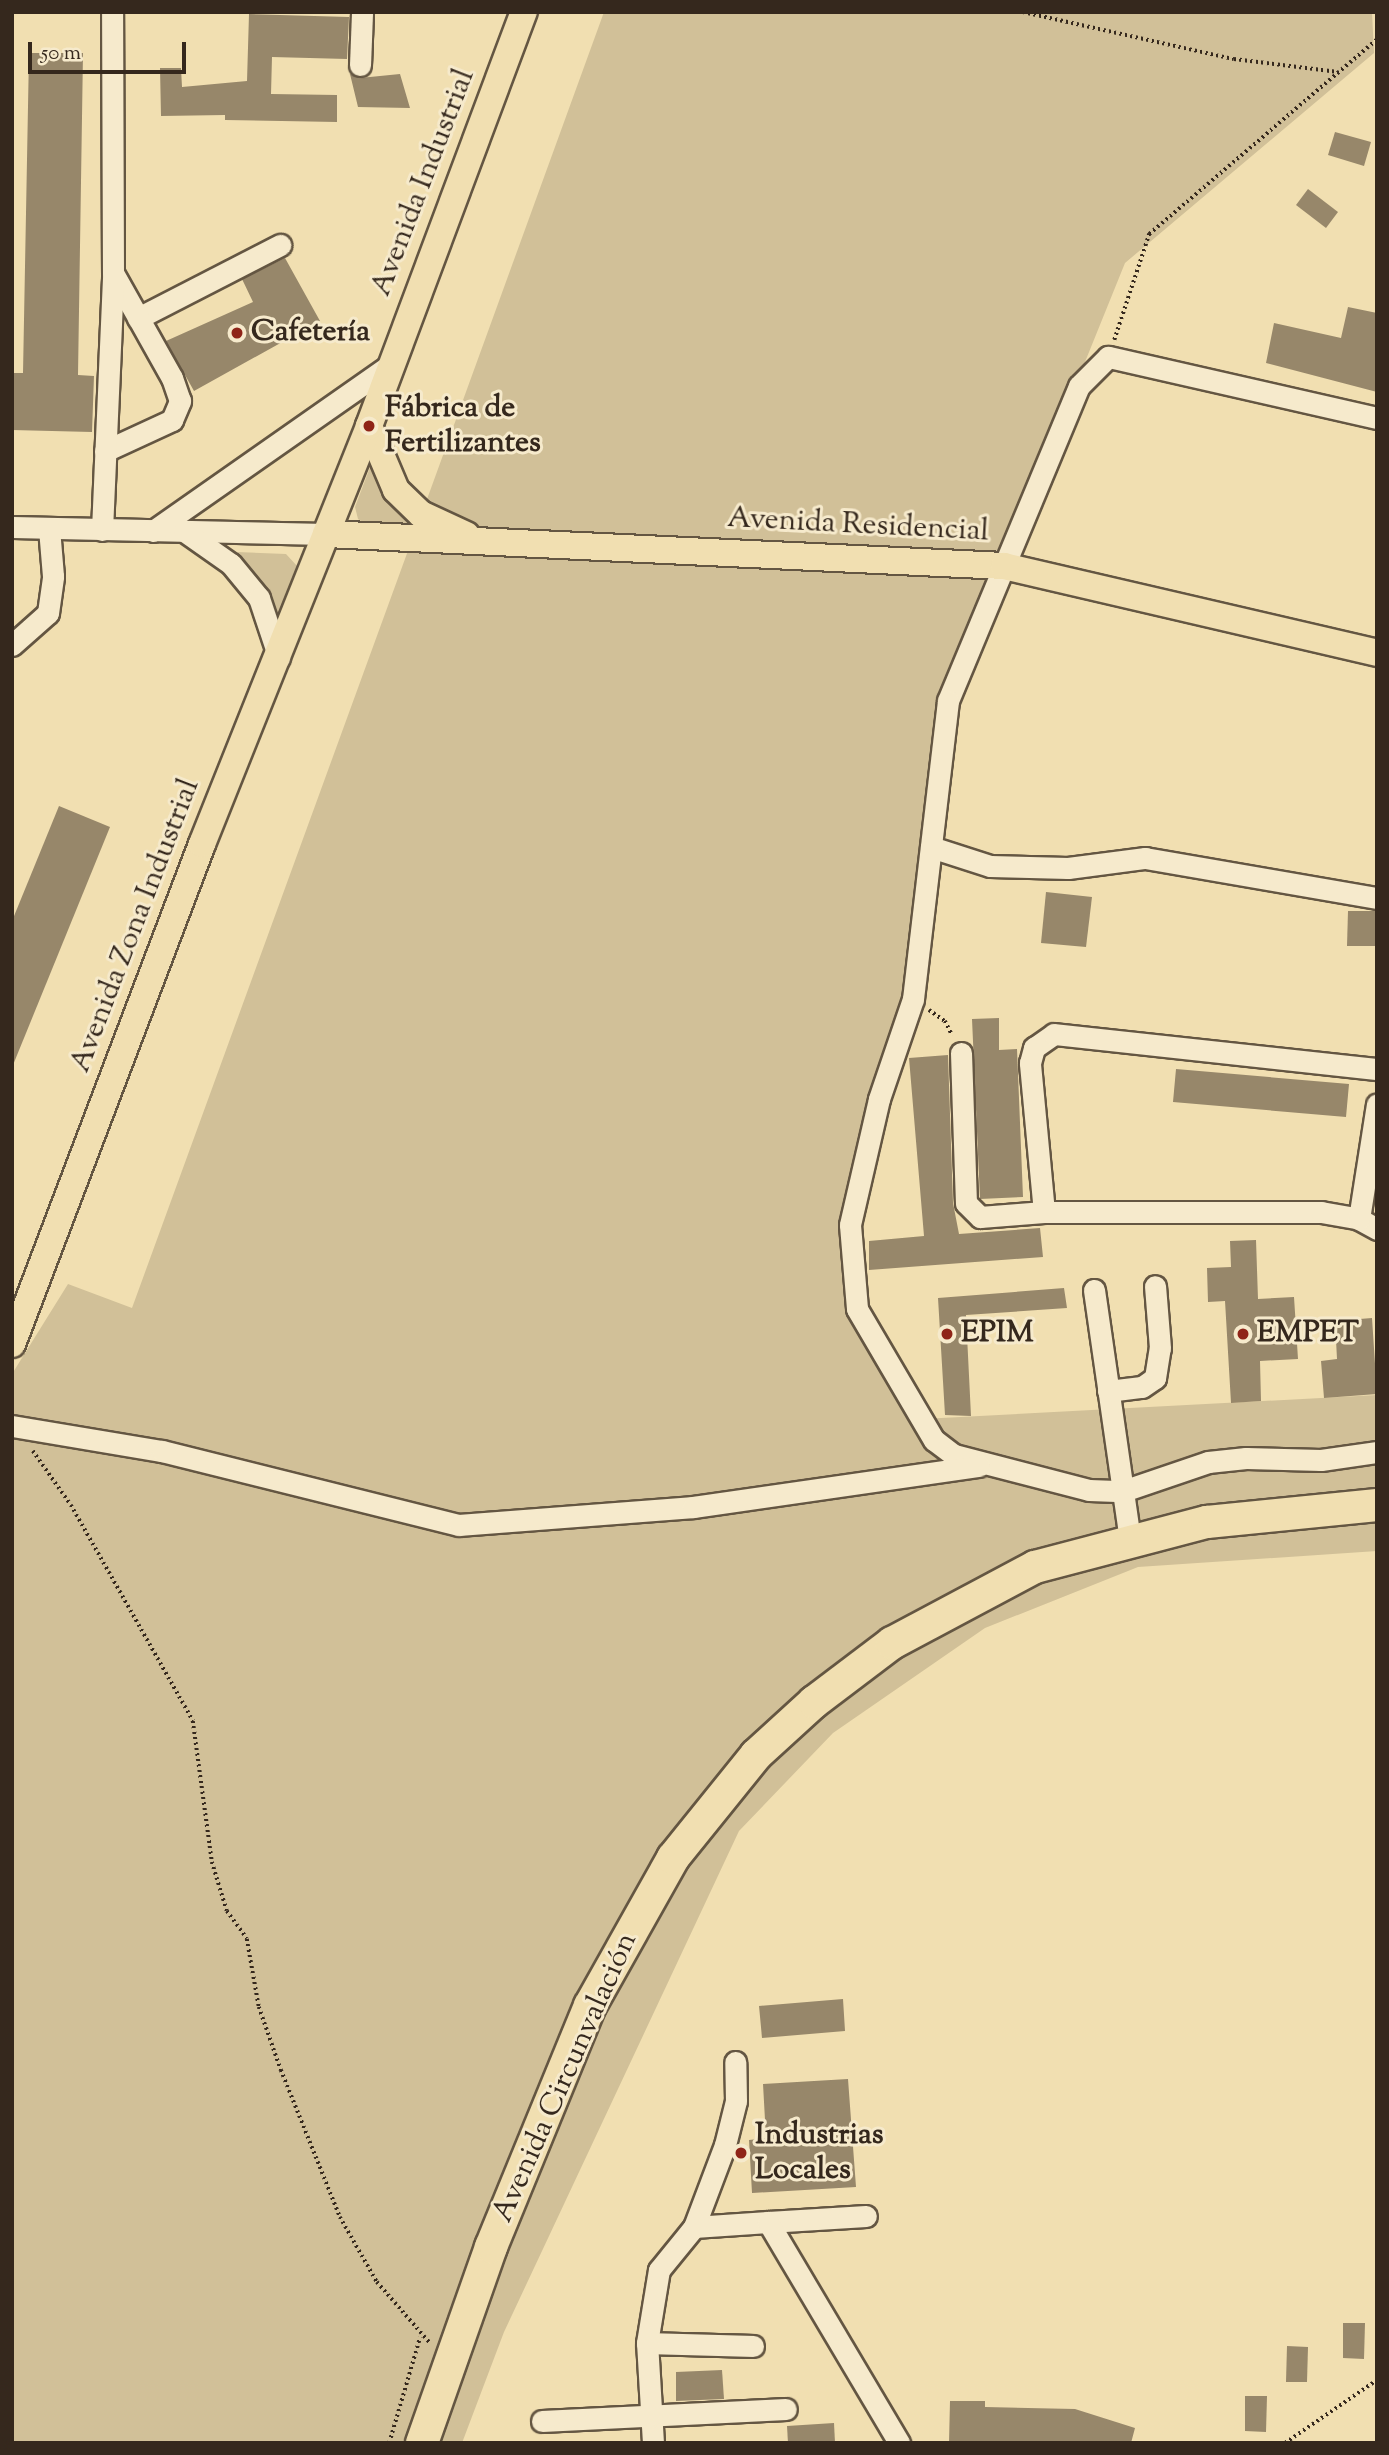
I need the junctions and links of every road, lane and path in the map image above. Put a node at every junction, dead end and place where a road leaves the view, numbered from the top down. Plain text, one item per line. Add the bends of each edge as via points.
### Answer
1 (112, 12) edge
2 (362, 12) edge
3 (524, 12) edge
4 (1023, 12) edge
5 (1377, 39) edge
6 (360, 65) dead end
7 (1338, 72) junction
8 (280, 245) dead end
9 (113, 273) junction
10 (138, 318) junction
11 (1108, 357) junction
12 (389, 366) junction
13 (1377, 418) edge
14 (369, 426) junction
15 (105, 451) junction
16 (12, 527) edge
17 (48, 528) junction
18 (102, 530) junction
19 (153, 531) junction
20 (184, 531) junction
21 (326, 534) junction
22 (477, 540) junction
23 (1004, 566) junction
24 (12, 645) edge
25 (1377, 653) edge
26 (279, 658) junction
27 (931, 847) junction
28 (1377, 898) edge
29 (913, 999) junction
30 (961, 1053) joint
31 (1377, 1069) edge
32 (1377, 1104) edge
33 (1044, 1212) junction
34 (1368, 1224) edge
35 (1155, 1286) dead end
36 (1094, 1290) dead end
37 (12, 1343) edge
38 (1108, 1391) junction
39 (12, 1426) edge
40 (933, 1440) junction
41 (23, 1445) dead end
42 (1377, 1452) edge
43 (983, 1465) junction
44 (897, 1478) junction
45 (1123, 1491) junction
46 (1377, 1505) edge
47 (1130, 1539) junction
48 (735, 2062) dead end
49 (866, 2216) dead end
50 (768, 2222) junction
51 (694, 2227) junction
52 (421, 2337) junction
53 (647, 2343) junction
54 (753, 2346) dead end
55 (454, 2354) junction
56 (1377, 2380) edge
57 (786, 2409) dead end
58 (652, 2416) junction
59 (542, 2421) dead end
60 (389, 2443) edge
61 (422, 2443) edge
62 (653, 2443) edge
63 (899, 2443) edge
64 (1285, 2443) edge

1 - 9 street
2 - 6 street
3 - 12 main road, Avenida Industrial
4 - 7 path via 1234,59
5 - 7 path
7 - 11 path via 1149,234
8 - 10 street
9 - 10 street
9 - 15 street
10 - 15 street via 180,401 172,420
11 - 13 street
11 - 23 street via 1079,386
12 - 14 main road, Avenida Industrial
12 - 19 street
14 - 21 main road, Avenida Industrial
14 - 22 main road via 396,490 421,514
15 - 18 street
16 - 17 street
17 - 18 street
17 - 24 street via 53,576 48,613
18 - 19 street
19 - 20 street
20 - 21 street
20 - 26 street via 231,564 259,598
21 - 22 main road, Avenida Residencial
21 - 26 main road, Avenida Zona Industrial
22 - 23 main road, Avenida Residencial
23 - 25 main road, Avenida Residencial
23 - 27 street via 948,701
26 - 37 main road, Avenida Zona Industrial via 202,844
27 - 28 street via 990,866 1068,868 1145,858
27 - 29 street
29 - 30 path via 945,1021
29 - 40 street via 879,1099 850,1225 857,1309
30 - 33 street via 967,1203 980,1217
31 - 33 street via 1054,1034 1034,1048 1030,1063
32 - 34 street
33 - 34 street via 1321,1212
35 - 38 street via 1160,1348 1155,1378 1142,1387
36 - 38 street
38 - 45 street
39 - 44 street via 162,1451 459,1525 693,1507
40 - 43 street via 954,1455
40 - 44 street via 923,1461
41 - 52 path via 46,1466 65,1496 193,1721 212,1862 227,1911 247,1939 250,1969 268,2033 340,2217 377,2282
42 - 45 street via 1321,1460 1209,1462
43 - 44 street
43 - 45 street via 1089,1490
45 - 47 street
46 - 47 highway, Avenida Circunvalación via 1206,1522
47 - 55 highway, Avenida Circunvalación via 1035,1567 892,1643 814,1702 756,1755 707,1811 627,1934 590,2006 496,2235
48 - 51 street via 736,2101
49 - 50 street
50 - 51 street
50 - 63 street
51 - 53 street via 659,2270
52 - 55 path
52 - 60 path
53 - 54 street
53 - 58 street
55 - 61 highway, Avenida Circunvalación
56 - 64 path
57 - 58 street
58 - 59 street
58 - 62 street

